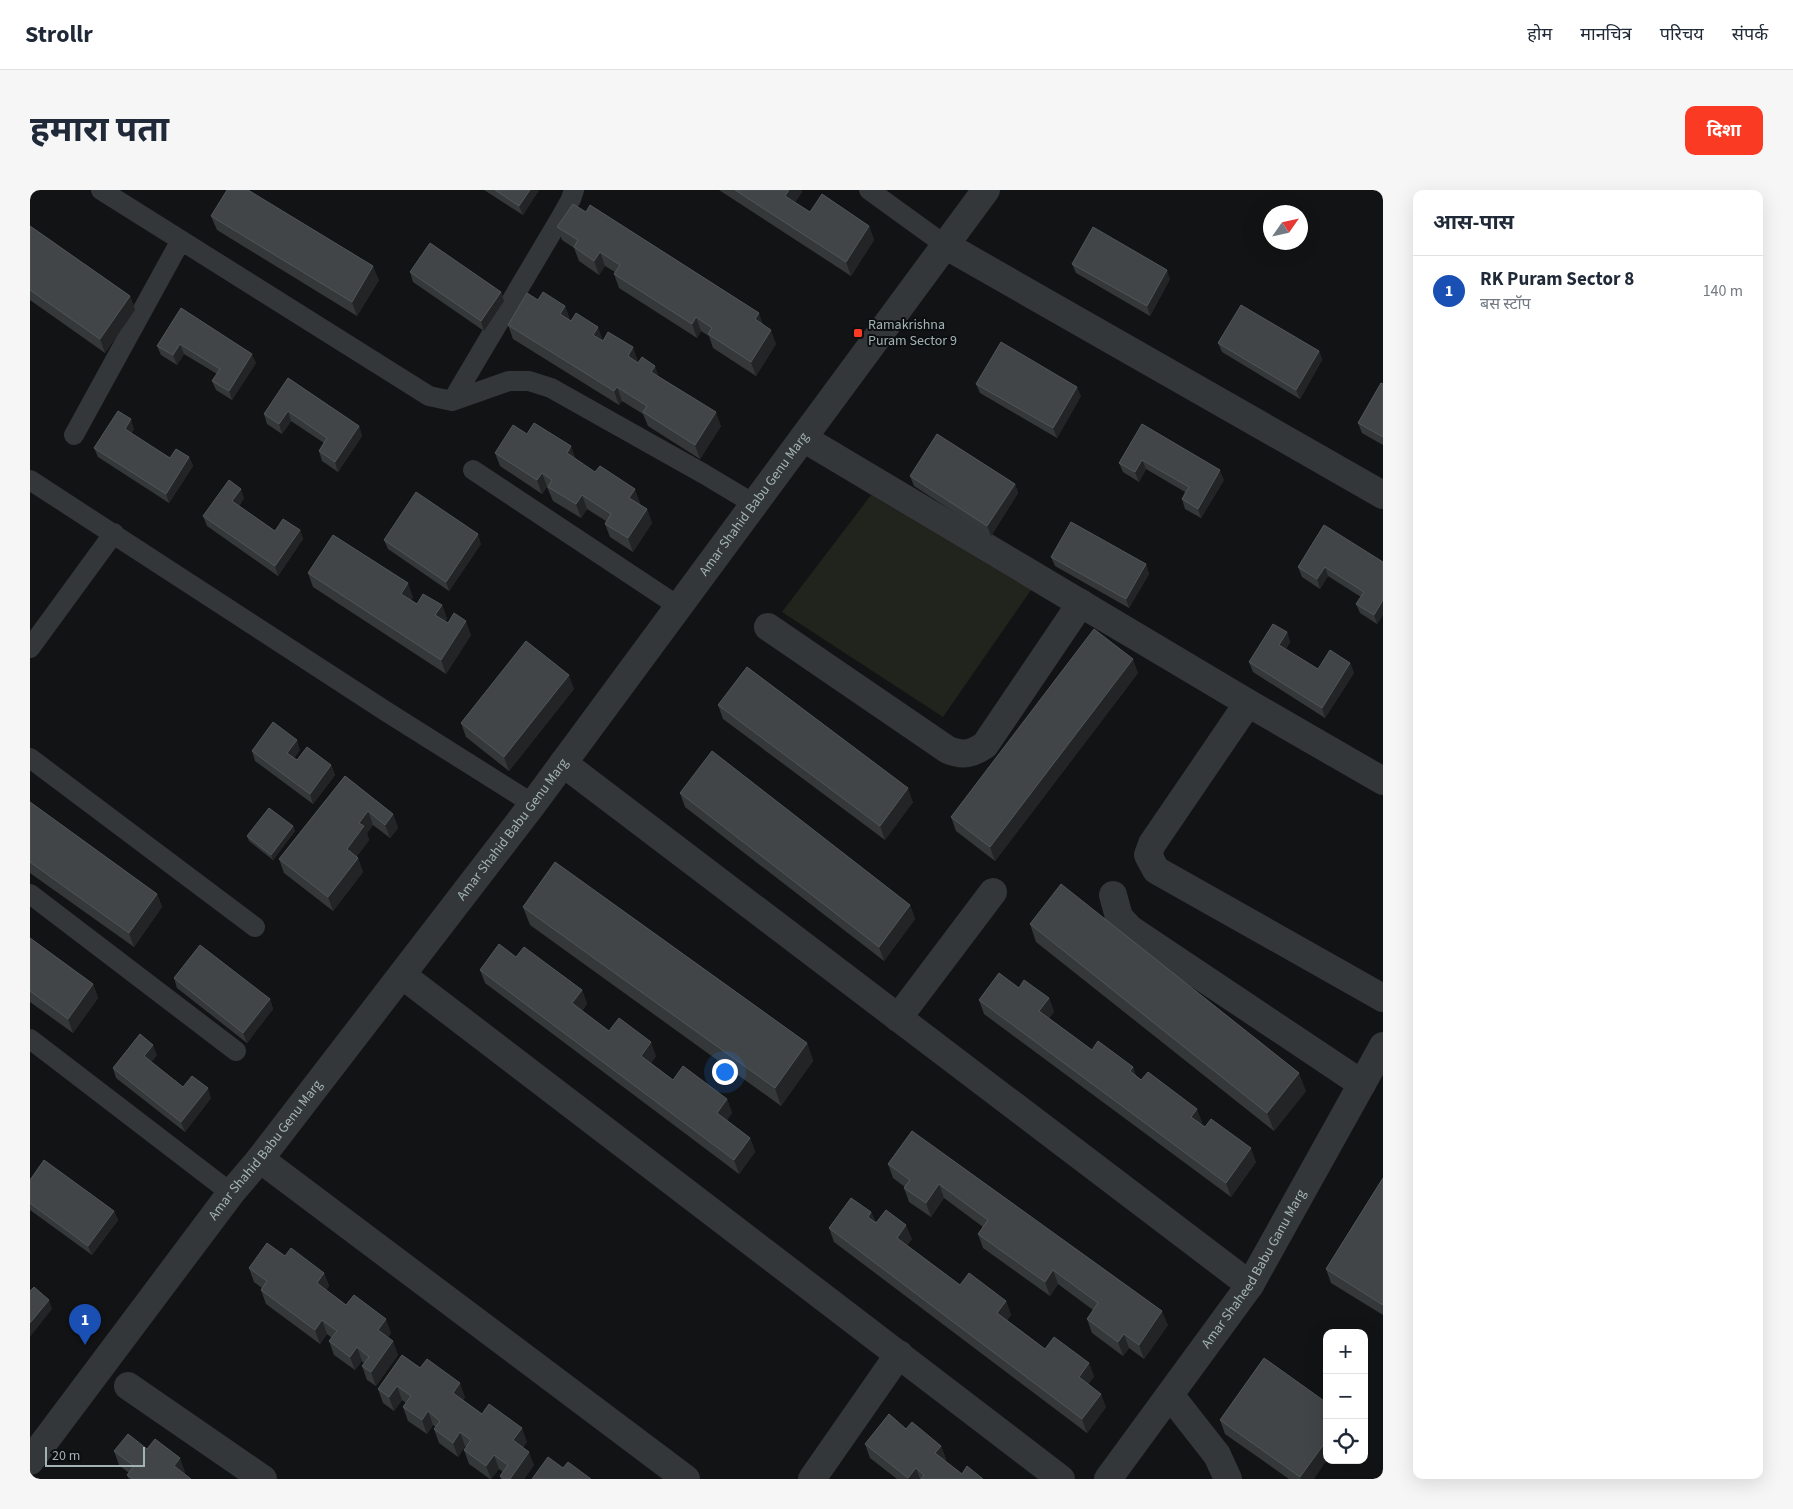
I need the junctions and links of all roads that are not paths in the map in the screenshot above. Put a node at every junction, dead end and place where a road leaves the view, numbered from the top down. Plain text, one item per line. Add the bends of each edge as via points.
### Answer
1 (101, 190) edge
2 (574, 190) edge
3 (869, 190) edge
4 (986, 190) edge
5 (181, 240) junction
6 (945, 245) junction
7 (452, 401) junction
8 (74, 435) dead end
9 (803, 438) junction
10 (473, 470) dead end
11 (30, 480) edge
12 (1383, 495) edge
13 (754, 504) junction
14 (114, 533) junction
15 (1081, 603) junction
16 (678, 606) junction
17 (768, 627) dead end
18 (30, 648) edge
19 (1248, 703) junction
20 (30, 758) edge
21 (563, 763) junction
22 (1383, 781) edge
23 (533, 804) junction
24 (993, 892) dead end
25 (30, 894) edge
26 (1113, 895) dead end
27 (255, 927) dead end
28 (402, 975) junction
29 (1383, 998) edge
30 (898, 1018) junction
31 (30, 1039) edge
32 (1383, 1046) edge
33 (236, 1050) dead end
34 (1362, 1084) junction
35 (260, 1159) junction
36 (231, 1193) junction
37 (1250, 1285) junction
38 (899, 1354) junction
39 (128, 1386) dead end
40 (1170, 1395) junction
41 (30, 1461) edge
42 (263, 1479) edge
43 (686, 1479) edge
44 (812, 1479) edge
45 (1062, 1479) edge
46 (1108, 1479) edge
47 (1228, 1479) edge

1 - 5 lane
2 - 7 lane
3 - 6 lane
4 - 6 street, Amar Shahid Babu Genu Marg
5 - 7 lane via 429,396
5 - 8 lane
6 - 9 street, Amar Shahid Babu Genu Marg
6 - 12 street
7 - 13 lane via 509,381 529,381 551,388
9 - 13 street, Amar Shahid Babu Genu Marg
9 - 15 street
10 - 16 lane
11 - 14 lane
13 - 16 street, Amar Shahid Babu Genu Marg
14 - 18 lane
14 - 23 lane
15 - 17 street via 985,745 973,753 959,754 948,750
15 - 19 street
16 - 21 street, Amar Shahid Babu Genu Marg
19 - 22 street
19 - 29 street via 1152,844 1148,855 1156,870
20 - 27 lane
21 - 23 street, Amar Shahid Babu Genu Marg
21 - 30 street
23 - 28 street, Amar Shahid Babu Genu Marg
24 - 30 street
25 - 33 lane
26 - 34 street via 1119,917 1130,929
28 - 35 street, Amar Shahid Babu Genu Marg
28 - 38 street
30 - 37 street
31 - 36 lane
32 - 34 street, Amar Shaheed Babu Ganu Marg
34 - 37 street, Amar Shaheed Babu Ganu Marg
35 - 36 street, Amar Shahid Babu Genu Marg
35 - 43 street
36 - 41 street, Amar Shahid Babu Genu Marg
37 - 40 street, Amar Shaheed Babu Ganu Marg
38 - 44 street
38 - 45 street
39 - 42 street
40 - 46 street, Amar Shaheed Babu Ganu Marg
40 - 47 street via 1217,1455

